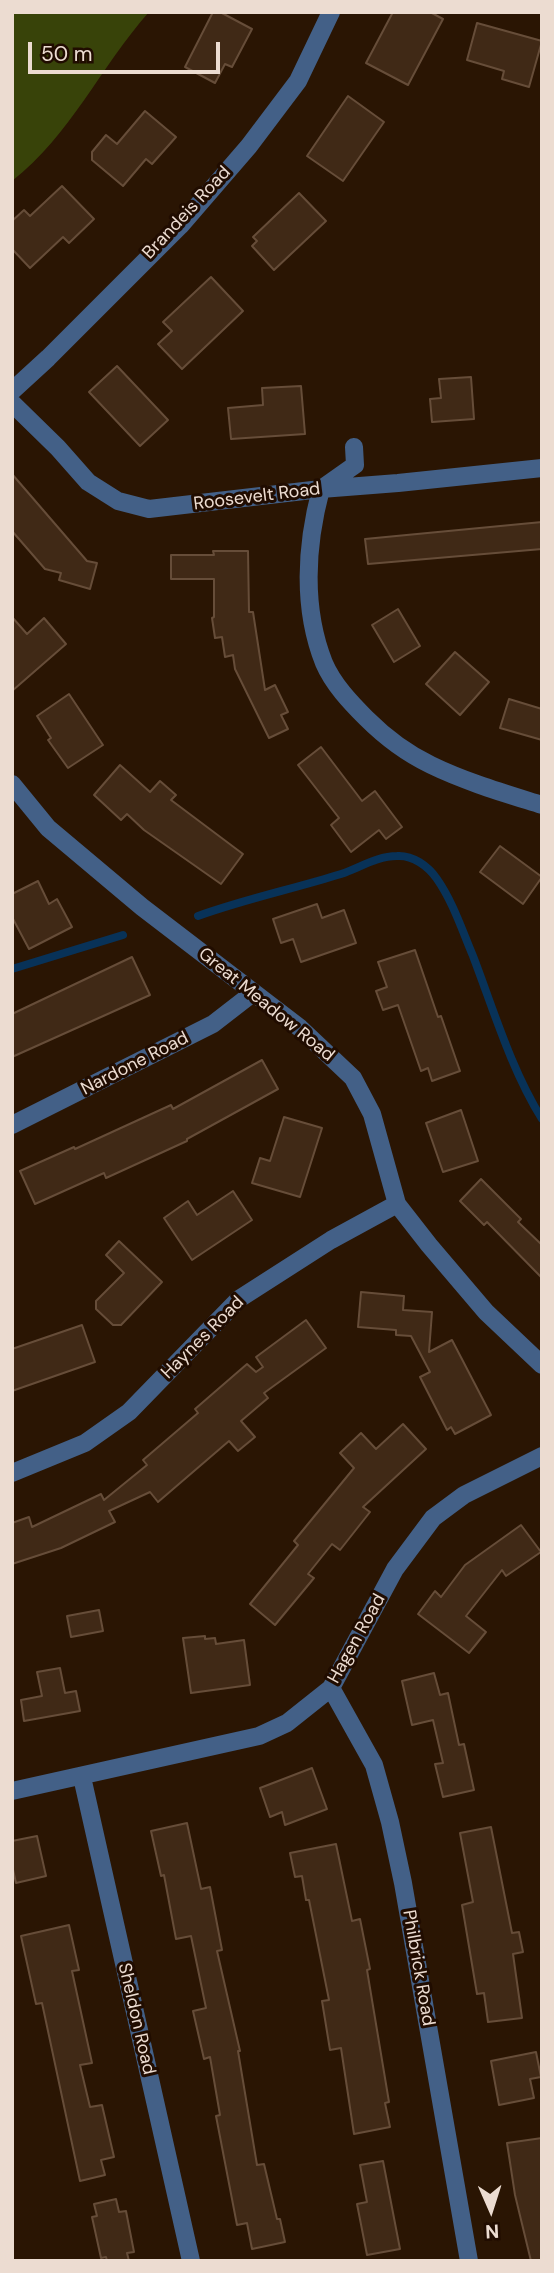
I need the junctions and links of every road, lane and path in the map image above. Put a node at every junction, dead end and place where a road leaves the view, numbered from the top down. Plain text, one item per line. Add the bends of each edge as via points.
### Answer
1 (331, 12) edge
2 (12, 391) edge
3 (12, 403) edge
4 (354, 447) dead end
5 (542, 468) edge
6 (321, 489) junction
7 (12, 784) edge
8 (542, 805) edge
9 (253, 993) junction
10 (12, 1125) edge
11 (397, 1204) junction
12 (542, 1365) edge
13 (542, 1456) edge
14 (12, 1473) edge
15 (331, 1688) junction
16 (82, 1777) junction
17 (12, 1791) edge
18 (191, 2261) edge
19 (469, 2261) edge

1 - 2 street, Brandeis Road via 298,81 249,146 180,226
3 - 6 street, Roosevelt Road via 88,482 118,501 149,509
4 - 6 street via 355,465
5 - 6 street, Roosevelt Road
6 - 8 street via 309,548 313,631 325,665 348,700 387,739 430,765
7 - 9 street, Great Meadow Road via 48,828
9 - 10 street, Nardone Road via 213,1024
9 - 11 street, Great Meadow Road via 300,1028 353,1078 372,1114
11 - 12 street, Great Meadow Road via 486,1312
11 - 14 street, Haynes Road via 239,1299 130,1412 85,1443
13 - 15 street, Hagen Road via 464,1495 433,1518 395,1569
15 - 16 street, Hagen Road via 287,1723 259,1735
15 - 19 street, Philbrick Road via 374,1765 390,1822
16 - 17 street, Hagen Road
16 - 18 street, Sheldon Road

